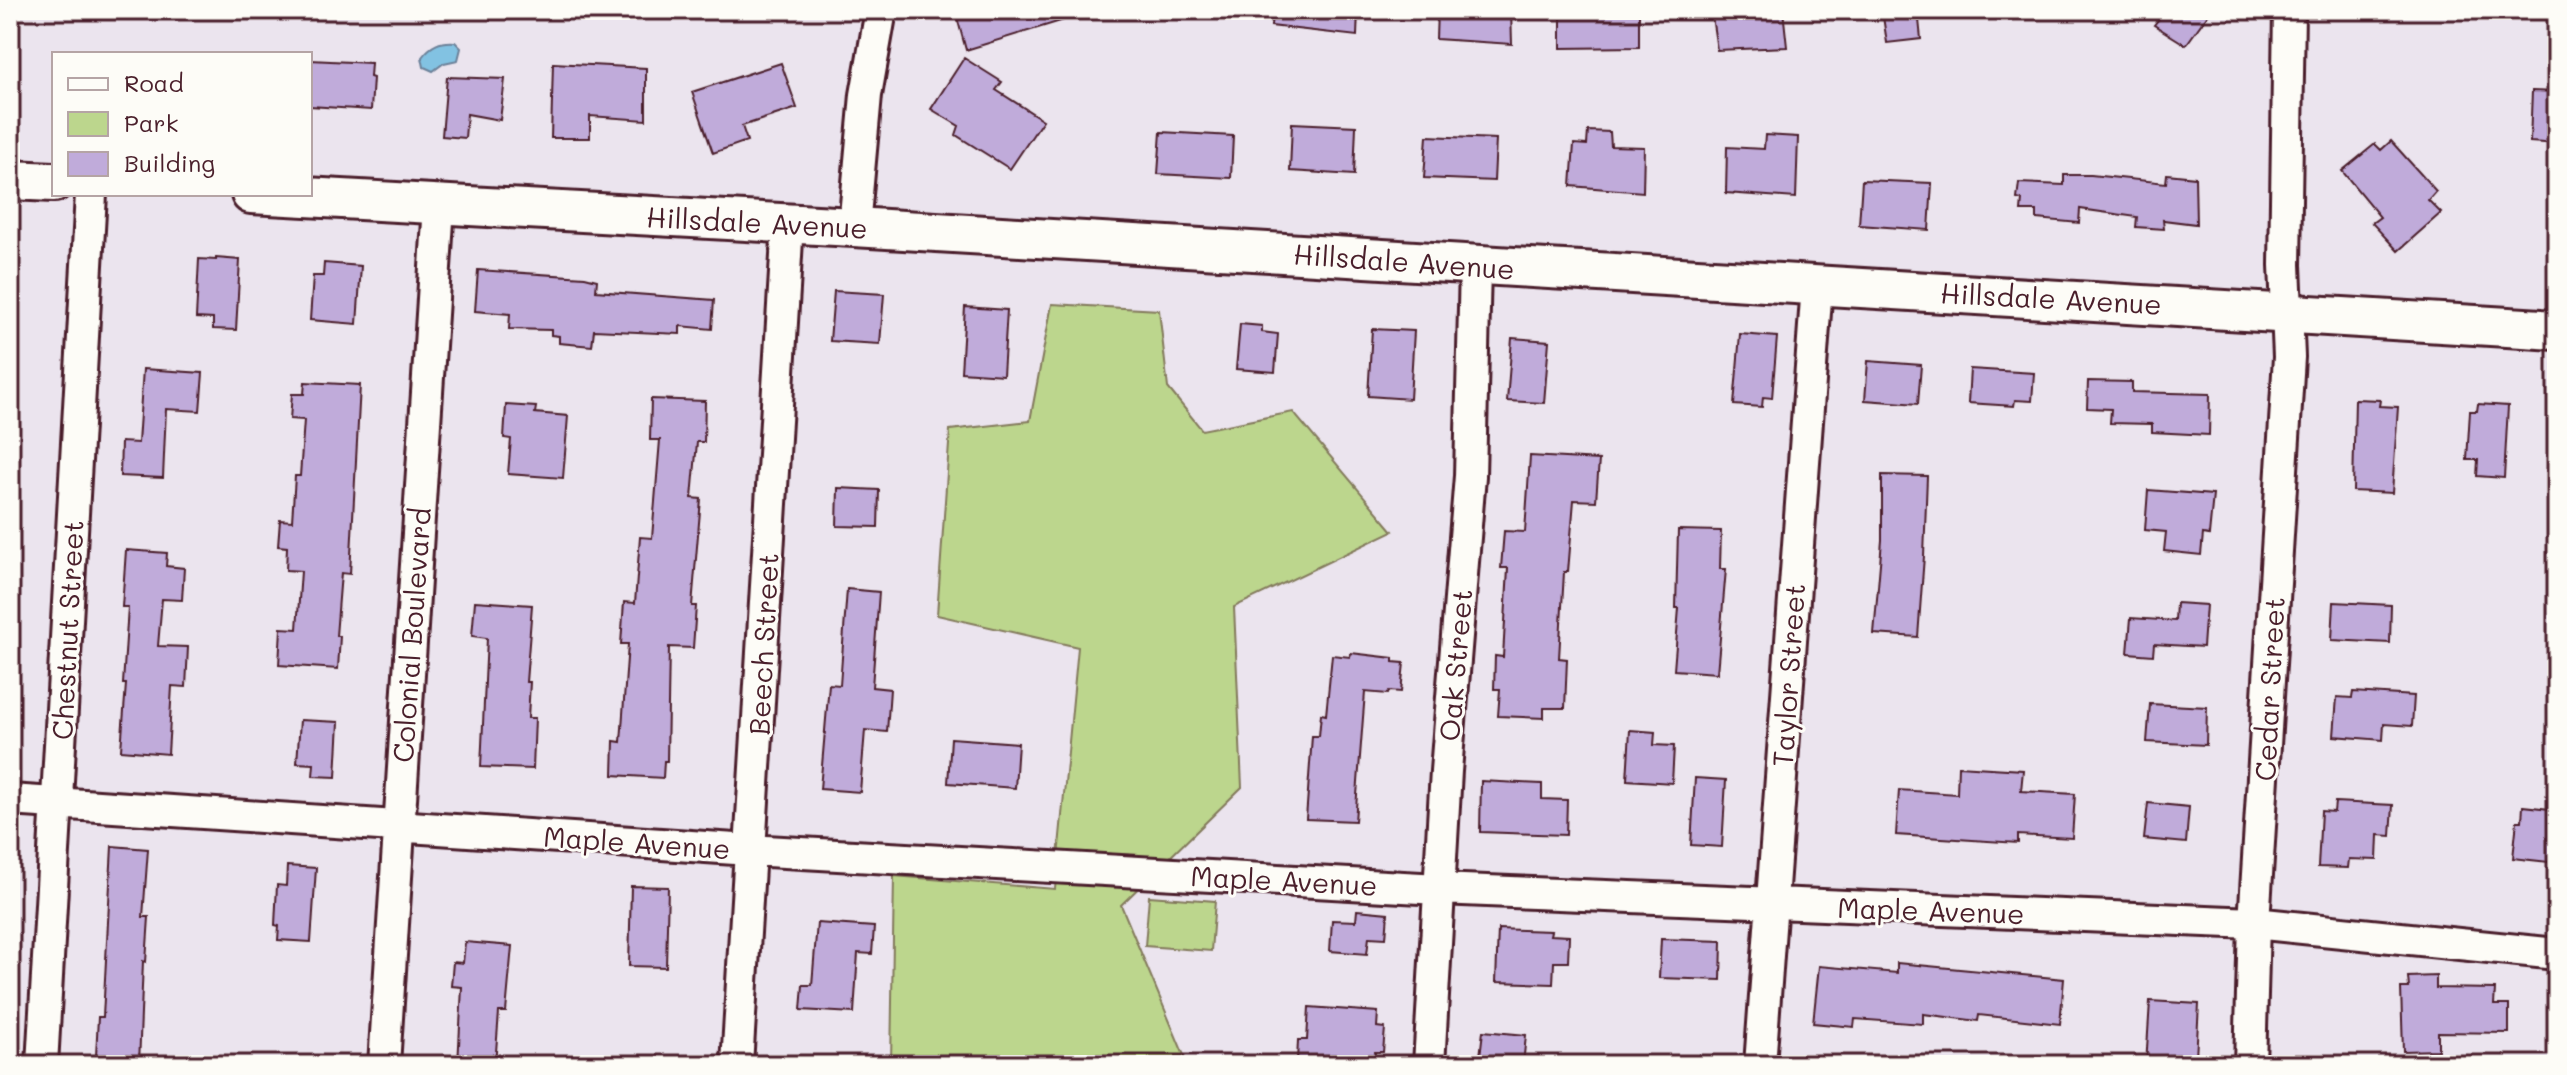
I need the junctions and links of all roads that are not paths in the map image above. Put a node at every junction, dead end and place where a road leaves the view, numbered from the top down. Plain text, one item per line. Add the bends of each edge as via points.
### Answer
1 (881, 10) edge
2 (2289, 10) edge
3 (10, 180) edge
4 (52, 182) edge
5 (91, 196) edge
6 (285, 196) edge
7 (439, 205) junction
8 (788, 223) junction
9 (854, 227) junction
10 (1475, 266) junction
11 (1817, 285) junction
12 (2289, 314) junction
13 (2557, 330) edge
14 (10, 800) edge
15 (57, 803) junction
16 (399, 826) junction
17 (750, 850) junction
18 (1439, 889) junction
19 (1771, 903) junction
20 (2254, 923) junction
21 (2557, 954) edge
22 (42, 1065) edge
23 (384, 1065) edge
24 (737, 1065) edge
25 (1429, 1065) edge
26 (1760, 1065) edge
27 (2250, 1065) edge

1 - 9 street via 866,95
2 - 12 street, Cedar Street
3 - 4 street
5 - 15 street, Chestnut Street
6 - 7 street, Hillsdale Avenue
7 - 8 street, Hillsdale Avenue
7 - 16 street, Colonial Boulevard
8 - 9 street, Hillsdale Avenue
8 - 17 street, Beech Street
9 - 10 street, Hillsdale Avenue
10 - 11 street, Hillsdale Avenue
10 - 18 street, Oak Street via 1470,476
11 - 12 street, Hillsdale Avenue
11 - 19 street, Taylor Street
12 - 13 street, Hillsdale Avenue
12 - 20 street, Cedar Street
14 - 15 street, Maple Avenue
15 - 16 street, Maple Avenue
15 - 22 street, Chestnut Street
16 - 17 street, Maple Avenue
16 - 23 street, Colonial Boulevard
17 - 18 street, Maple Avenue
17 - 24 street, Beech Street
18 - 19 street, Maple Avenue
18 - 25 street, Oak Street
19 - 20 street, Maple Avenue
19 - 26 street, Taylor Street
20 - 21 street, Maple Avenue
20 - 27 street, Cedar Street

